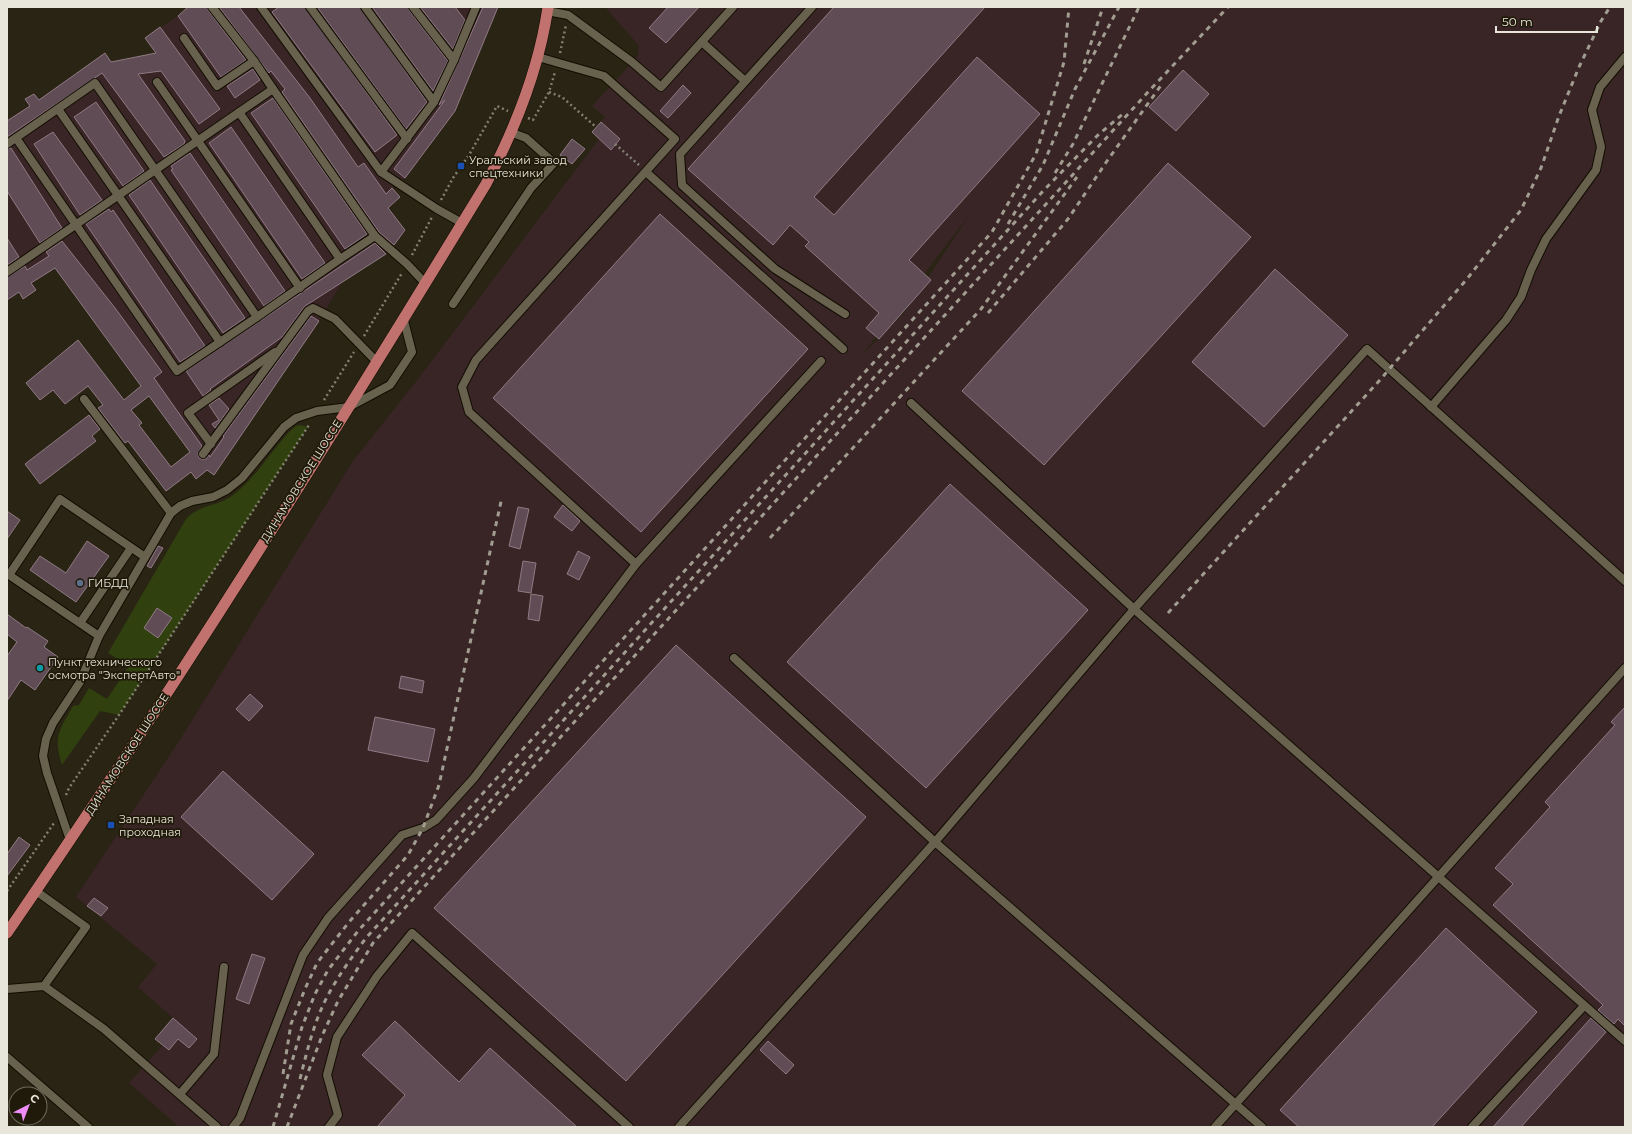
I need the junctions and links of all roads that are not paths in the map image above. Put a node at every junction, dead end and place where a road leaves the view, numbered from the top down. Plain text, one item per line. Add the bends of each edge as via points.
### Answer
1 (212, 7) edge
2 (261, 7) edge
3 (310, 7) edge
4 (365, 7) edge
5 (413, 7) edge
6 (734, 7) edge
7 (812, 7) edge
8 (474, 8) edge
9 (547, 9) edge
10 (184, 38) dead end
11 (702, 42) junction
12 (538, 57) junction
13 (1625, 57) edge
14 (454, 60) junction
15 (254, 61) junction
16 (745, 81) junction
17 (158, 82) dead end
18 (273, 89) junction
19 (434, 102) junction
20 (58, 109) junction
21 (239, 112) junction
22 (510, 132) junction
23 (16, 138) junction
24 (407, 139) junction
25 (198, 140) junction
26 (7, 144) edge
27 (155, 170) junction
28 (381, 172) junction
29 (646, 172) junction
30 (118, 195) junction
31 (462, 223) junction
32 (76, 224) junction
33 (374, 236) junction
34 (340, 259) junction
35 (7, 272) edge
36 (425, 283) junction
37 (300, 288) junction
38 (453, 304) dead end
39 (845, 314) dead end
40 (257, 317) junction
41 (403, 317) junction
42 (220, 342) junction
43 (281, 348) junction
44 (843, 349) dead end
45 (376, 361) junction
46 (821, 361) dead end
47 (84, 399) dead end
48 (911, 403) dead end
49 (349, 407) junction
50 (1431, 407) junction
51 (211, 444) junction
52 (204, 454) dead end
53 (171, 513) junction
54 (131, 548) junction
55 (145, 557) junction
56 (636, 564) junction
57 (1625, 581) edge
58 (1134, 608) junction
59 (80, 623) junction
60 (99, 636) junction
61 (734, 658) dead end
62 (1625, 668) edge
63 (70, 840) junction
64 (935, 842) junction
65 (1438, 876) junction
66 (36, 891) junction
67 (7, 932) edge
68 (224, 967) dead end
69 (44, 986) junction
70 (7, 990) edge
71 (1584, 1006) junction
72 (1625, 1041) edge
73 (7, 1057) edge
74 (180, 1094) junction
75 (1236, 1104) junction
76 (88, 1127) edge
77 (217, 1127) edge
78 (233, 1127) edge
79 (329, 1127) edge
80 (629, 1127) edge
81 (679, 1127) edge
82 (1215, 1127) edge
83 (1262, 1127) edge
84 (1472, 1127) edge

1 - 15 lane
2 - 28 lane
3 - 24 lane
4 - 19 lane
5 - 14 lane
6 - 11 lane
7 - 16 lane
8 - 14 lane
9 - 11 lane via 568,15 632,62 661,87
9 - 12 main road, ДИНАМОВСКОЕ ШОССЕ
10 - 15 lane via 217,86
11 - 16 lane
12 - 22 main road, ДИНАМОВСКОЕ ШОССЕ
12 - 29 lane via 604,76 675,139
13 - 50 lane via 1600,87 1592,110 1601,147 1596,170 1546,239 1521,297 1506,320
14 - 19 lane
15 - 18 lane
16 - 39 lane via 680,154 682,185 775,269
17 - 25 lane
18 - 21 lane
18 - 33 lane
19 - 24 lane
20 - 23 lane
20 - 27 lane via 95,83
20 - 30 lane
21 - 25 lane
21 - 34 lane
22 - 31 main road, ДИНАМОВСКОЕ ШОССЕ via 504,150
22 - 38 lane via 526,138 554,163 531,188
23 - 26 lane
23 - 32 lane
24 - 28 lane
25 - 27 lane
25 - 37 lane
27 - 30 lane
27 - 40 lane
28 - 31 lane
29 - 44 lane
29 - 56 lane via 476,360 462,387 469,412
30 - 32 lane
30 - 42 lane
31 - 36 main road, ДИНАМОВСКОЕ ШОССЕ
32 - 35 lane
32 - 42 lane via 177,372
33 - 34 lane
33 - 36 lane
34 - 37 lane
36 - 41 main road, ДИНАМОВСКОЕ ШОССЕ
37 - 40 lane
40 - 42 lane
41 - 45 main road, ДИНАМОВСКОЕ ШОССЕ
41 - 49 lane via 412,352 390,385
43 - 45 lane via 308,310 313,308 335,319
43 - 51 lane
43 - 51 lane via 188,413
45 - 49 main road, ДИНАМОВСКОЕ ШОССЕ
46 - 56 lane
47 - 53 lane
48 - 58 lane
49 - 53 lane via 317,411 296,418 284,427 242,478 227,490 212,497 192,501
49 - 63 main road, ДИНАМОВСКОЕ ШОССЕ via 148,723
50 - 57 lane
50 - 58 lane via 1367,349
51 - 52 lane
53 - 55 lane
54 - 55 lane
54 - 59 lane
54 - 59 lane via 60,500 9,574
55 - 60 lane
56 - 78 lane via 474,778 436,820 423,828 402,835 328,918 303,955 240,1118
58 - 64 lane
58 - 65 lane
59 - 60 lane
60 - 63 lane via 80,682 53,723 46,739 43,756
61 - 64 lane
62 - 65 lane
63 - 66 main road, ДИНАМОВСКОЕ ШОССЕ
64 - 75 lane
64 - 81 lane
65 - 71 lane
65 - 75 lane
66 - 67 main road, ДИНАМОВСКОЕ ШОССЕ
66 - 69 lane via 86,927
68 - 74 lane via 214,1054
69 - 70 lane
69 - 74 lane via 104,1029
71 - 72 lane
71 - 84 lane
73 - 76 lane
74 - 77 lane
75 - 82 lane
75 - 83 lane
79 - 80 lane via 338,1115 327,1075 337,1037 377,976 412,933

